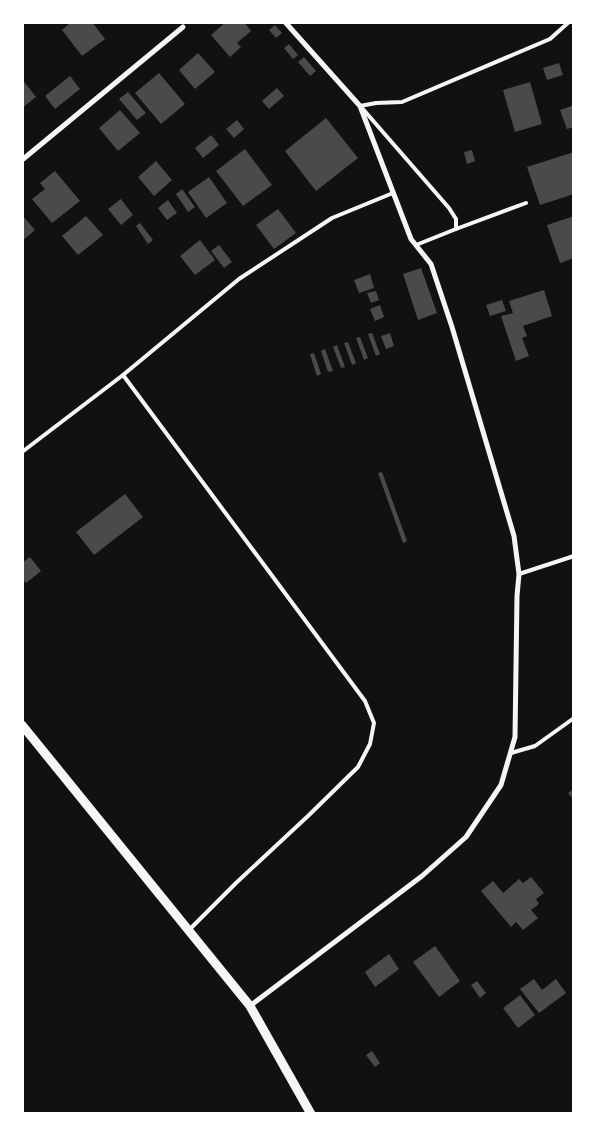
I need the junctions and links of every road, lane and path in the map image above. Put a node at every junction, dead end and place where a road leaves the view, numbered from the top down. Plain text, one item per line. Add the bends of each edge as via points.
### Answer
1 (286, 22) edge
2 (569, 22) edge
3 (183, 27) dead end
4 (360, 106) junction
5 (22, 160) edge
6 (393, 193) junction
7 (526, 203) dead end
8 (456, 229) junction
9 (416, 245) junction
10 (123, 375) junction
11 (22, 452) edge
12 (574, 556) edge
13 (519, 574) junction
14 (574, 718) edge
15 (22, 726) edge
16 (510, 753) junction
17 (188, 930) junction
18 (250, 1006) junction
19 (311, 1114) edge

1 - 4 street
2 - 4 lane via 550,39 402,102
3 - 5 street
4 - 6 street
4 - 8 lane via 449,208 456,219
6 - 9 street
6 - 10 lane via 332,218 239,279
7 - 8 lane
8 - 9 lane
9 - 13 street via 431,264 452,327 514,536
10 - 11 lane
10 - 17 lane via 365,701 374,723 370,744 358,767
12 - 13 lane
13 - 16 street via 515,737
14 - 16 lane via 535,746
15 - 17 street
16 - 18 street via 500,785 466,837 422,876
17 - 18 street
18 - 19 street

